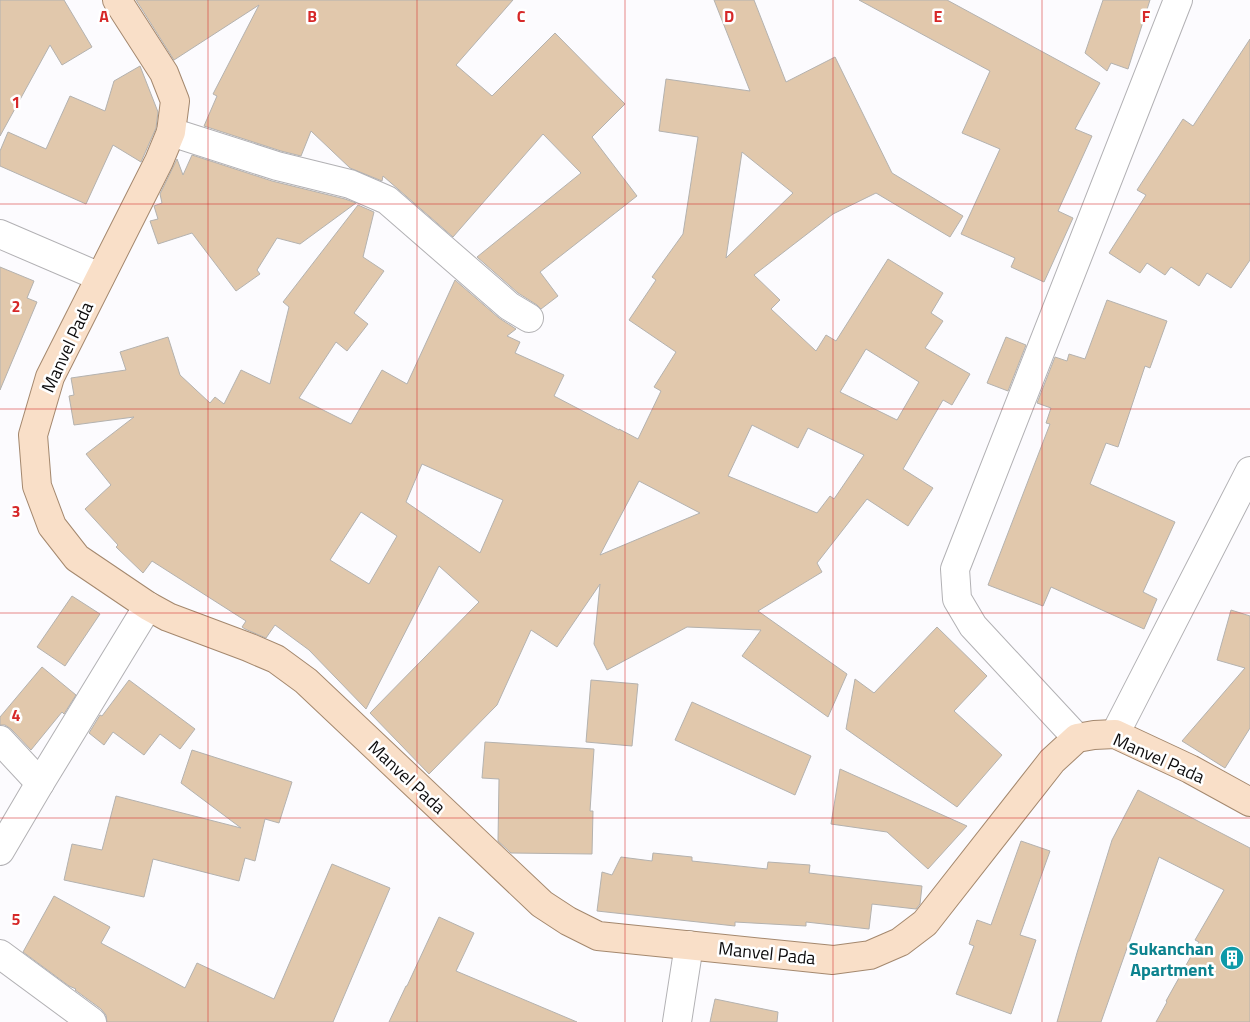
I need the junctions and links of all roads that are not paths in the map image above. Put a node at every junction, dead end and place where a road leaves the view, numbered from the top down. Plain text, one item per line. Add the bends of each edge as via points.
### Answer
1 (117, 0) edge
2 (1178, 0) edge
3 (171, 132) junction
4 (0, 234) edge
5 (100, 277) junction
6 (529, 318) dead end
7 (1250, 471) edge
8 (148, 606) junction
9 (1115, 734) junction
10 (1077, 738) junction
11 (0, 740) edge
12 (40, 783) junction
13 (1250, 802) edge
14 (0, 851) edge
15 (690, 945) junction
16 (0, 954) edge
17 (92, 1022) edge
18 (677, 1022) edge

1 - 3 main road, Manvel Pada via 164,74 175,101
2 - 10 street via 955,569 957,599 973,626
3 - 5 main road, Manvel Pada
3 - 6 street via 277,166 350,184 387,200 509,306
4 - 5 street
5 - 8 main road, Manvel Pada via 50,377 33,436 37,486 52,526 77,558
7 - 9 street
8 - 12 street
8 - 15 main road, Manvel Pada via 168,617 276,659 306,681 542,904 568,921 598,936
9 - 10 main road, Manvel Pada
9 - 13 main road, Manvel Pada
10 - 15 main road, Manvel Pada via 1052,760 924,923 900,942 870,955 833,960
11 - 12 street
12 - 14 street
15 - 18 street
16 - 17 street

